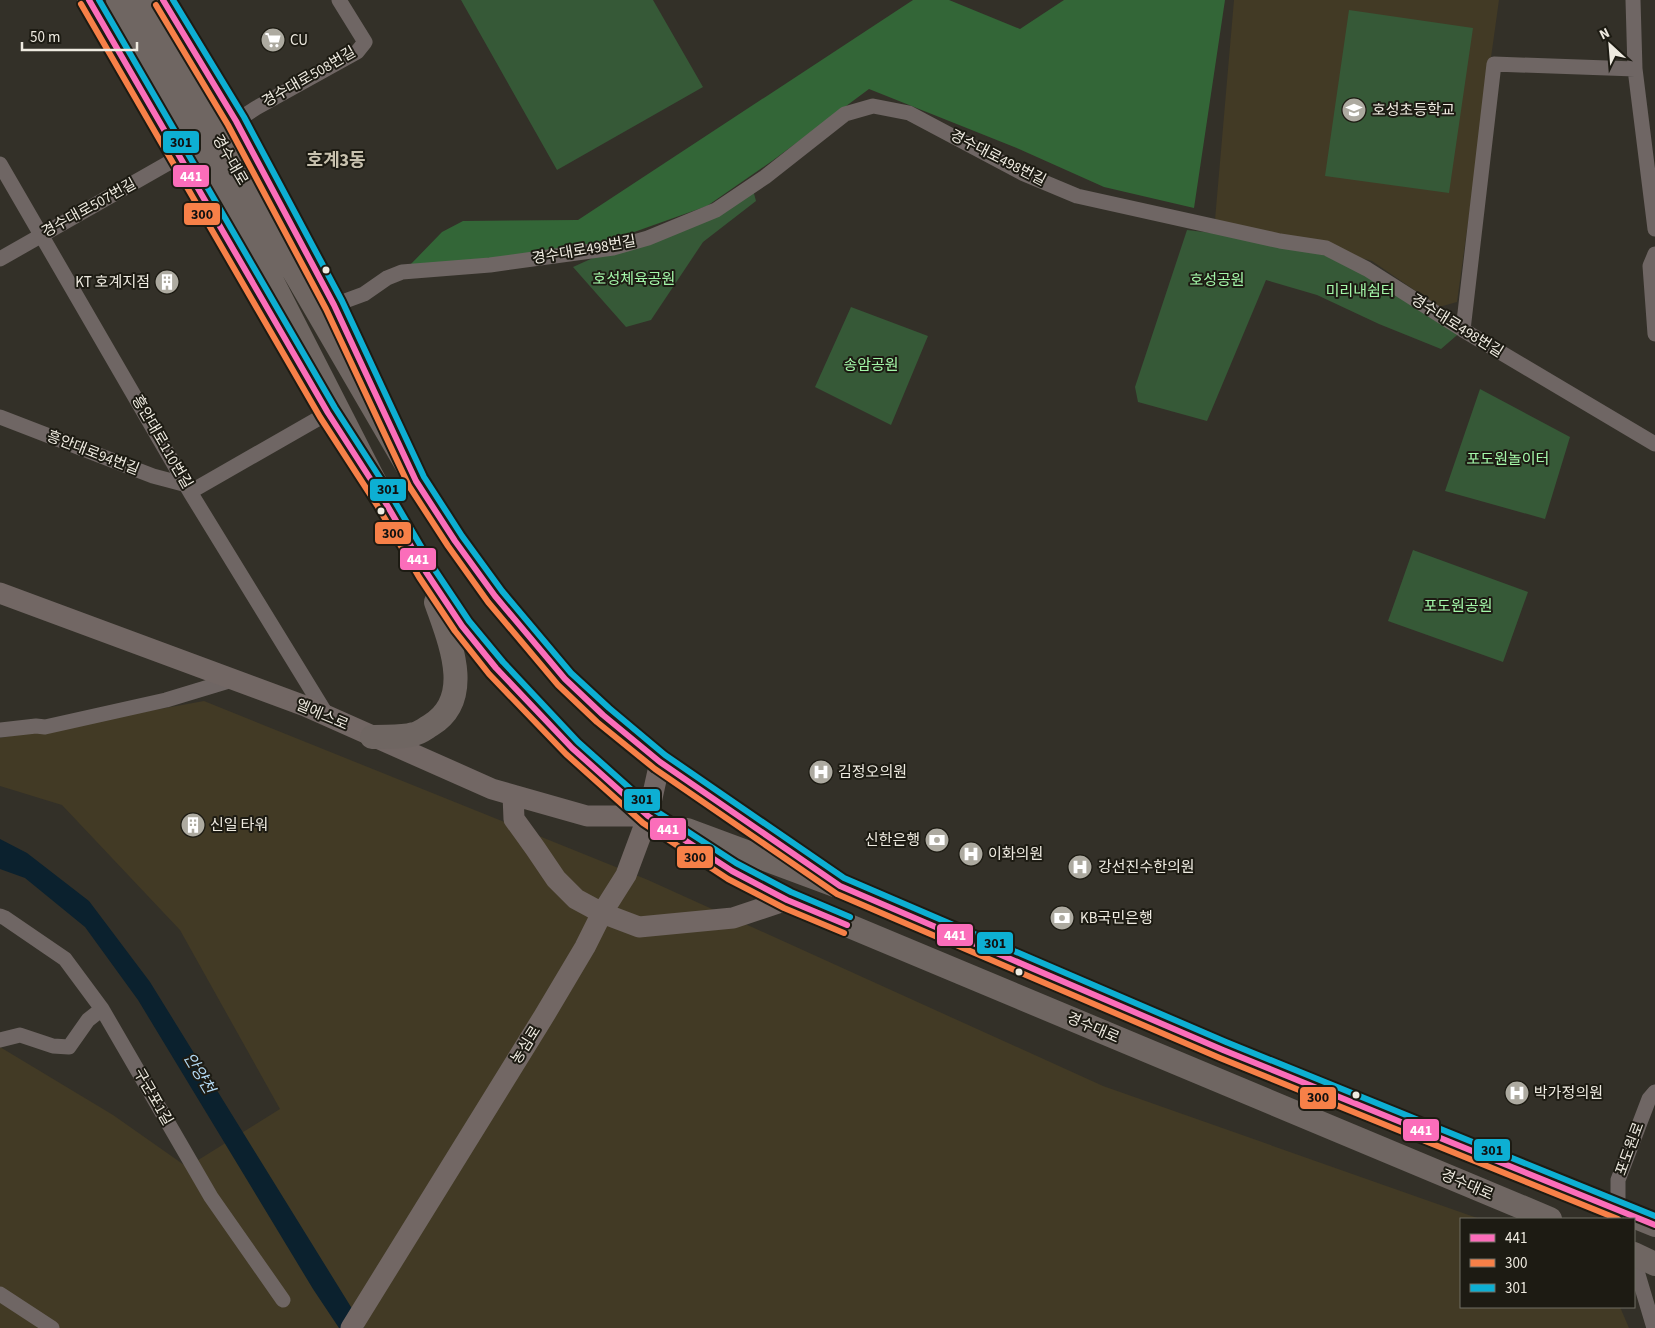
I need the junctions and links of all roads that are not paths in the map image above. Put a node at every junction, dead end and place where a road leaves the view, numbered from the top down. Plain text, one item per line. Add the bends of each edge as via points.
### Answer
1 (89, 0) edge
2 (118, 0) edge
3 (140, 0) edge
4 (163, 0) edge
5 (340, 0) edge
6 (1633, 0) edge
7 (1635, 69) junction
8 (236, 121) junction
9 (178, 157) junction
10 (0, 164) edge
11 (1655, 230) edge
12 (41, 234) junction
13 (1655, 254) edge
14 (0, 259) edge
15 (334, 305) junction
16 (1463, 330) junction
17 (1655, 334) edge
18 (328, 413) junction
19 (0, 417) edge
20 (1655, 444) edge
21 (416, 481) junction
22 (189, 488) junction
23 (384, 500) junction
24 (426, 572) junction
25 (0, 593) edge
26 (232, 680) junction
27 (328, 717) junction
28 (0, 730) edge
29 (372, 737) junction
30 (660, 762) junction
31 (512, 795) junction
32 (648, 816) junction
33 (840, 886) junction
34 (787, 900) junction
35 (602, 913) junction
36 (4, 921) edge
37 (102, 1009) junction
38 (0, 1040) edge
39 (1655, 1092) edge
40 (1620, 1215) edge
41 (1548, 1218) edge
42 (1635, 1219) edge
43 (1655, 1225) edge
44 (1635, 1254) edge
45 (1635, 1264) edge
46 (1655, 1264) edge
47 (0, 1294) edge
48 (283, 1300) dead end
49 (52, 1328) edge
50 (351, 1328) edge
51 (1654, 1328) edge

1 - 9 main road
2 - 23 main road, 경수대로 via 228,195
3 - 21 main road, 경수대로
4 - 8 main road
5 - 8 street, 경수대로508번길 via 365,42 357,52
6 - 7 street
7 - 11 street
7 - 16 street via 1494,64
8 - 15 main road
9 - 12 street, 경수대로507번길
9 - 18 main road
10 - 12 street, 흥안대로110번길
12 - 14 street, 경수대로507번길
12 - 22 street, 흥안대로110번길
13 - 17 street via 1650,266
15 - 16 street, 경수대로498번길 via 364,294 402,272 490,265 613,248 648,238 716,210 765,178 845,114 873,106 910,113 1022,173 1077,196 1280,241 1326,248 1368,269
15 - 21 main road
16 - 20 street, 경수대로498번길
18 - 22 street
18 - 23 main road
19 - 22 street, 흥안대로94번길
21 - 30 main road, 경수대로 via 495,596 565,679
22 - 27 street, 흥안대로110번길
23 - 24 main road, 경수대로
24 - 29 main road via 450,643 456,681 452,703 438,721 416,734
24 - 32 main road, 경수대로 via 462,626 496,668 572,748
25 - 26 street, 엘에스로
26 - 27 street, 엘에스로
26 - 28 street via 166,700 45,727
27 - 29 street, 엘에스로
29 - 31 street, 엘에스로
30 - 32 street, 농심로
30 - 33 main road, 경수대로
31 - 32 street, 엘에스로 via 587,816
31 - 35 street via 514,819 556,880 576,899
32 - 33 main road, 경수대로
32 - 34 main road, 경수대로 via 732,871
32 - 35 street, 농심로 via 626,875
33 - 40 main road, 경수대로
34 - 35 street via 733,918 639,927
34 - 41 main road, 경수대로
35 - 50 street, 농심로 via 585,947
36 - 37 street, 구군포1길 via 65,959
37 - 38 street via 88,1020 69,1047 53,1046 20,1035
37 - 48 street, 구군포1길 via 211,1197
39 - 40 street, 포도원로 via 1649,1099 1618,1180
42 - 43 main road, 경수대로
44 - 46 main road
45 - 51 street
47 - 49 street

